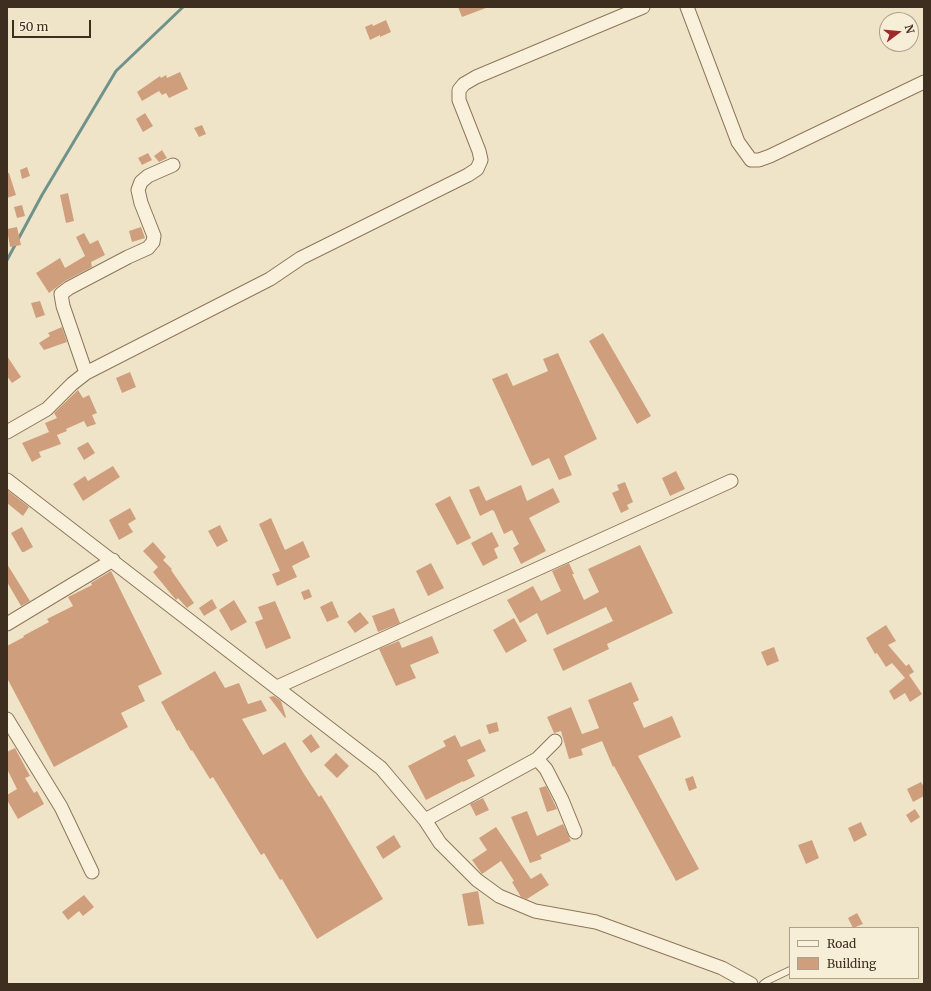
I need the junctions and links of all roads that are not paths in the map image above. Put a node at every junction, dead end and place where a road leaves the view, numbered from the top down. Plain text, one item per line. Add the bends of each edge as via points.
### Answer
1 (643, 7) edge
2 (687, 7) edge
3 (924, 82) edge
4 (173, 164) dead end
5 (86, 373) junction
6 (7, 432) edge
7 (7, 480) edge
8 (731, 482) dead end
9 (113, 560) junction
10 (7, 624) edge
11 (277, 687) junction
12 (7, 719) edge
13 (555, 741) dead end
14 (536, 759) junction
15 (425, 820) junction
16 (575, 832) dead end
17 (92, 872) dead end
18 (789, 970) edge
19 (750, 984) edge
20 (763, 984) edge

1 - 5 street via 464,84 459,90 459,100 480,151 481,160 477,169 468,175 301,258 270,279
2 - 3 street via 738,142 751,160 770,156
4 - 5 street via 148,176 141,182 138,190 154,236 148,248 61,294
5 - 6 street via 48,409
7 - 9 street
8 - 11 street
9 - 10 street
9 - 11 street
11 - 15 street via 382,768
12 - 17 street via 61,807
13 - 14 street
14 - 15 street
14 - 16 street via 546,769
15 - 19 street via 440,843 478,880 499,896 535,911 596,922 722,968
18 - 20 lane

